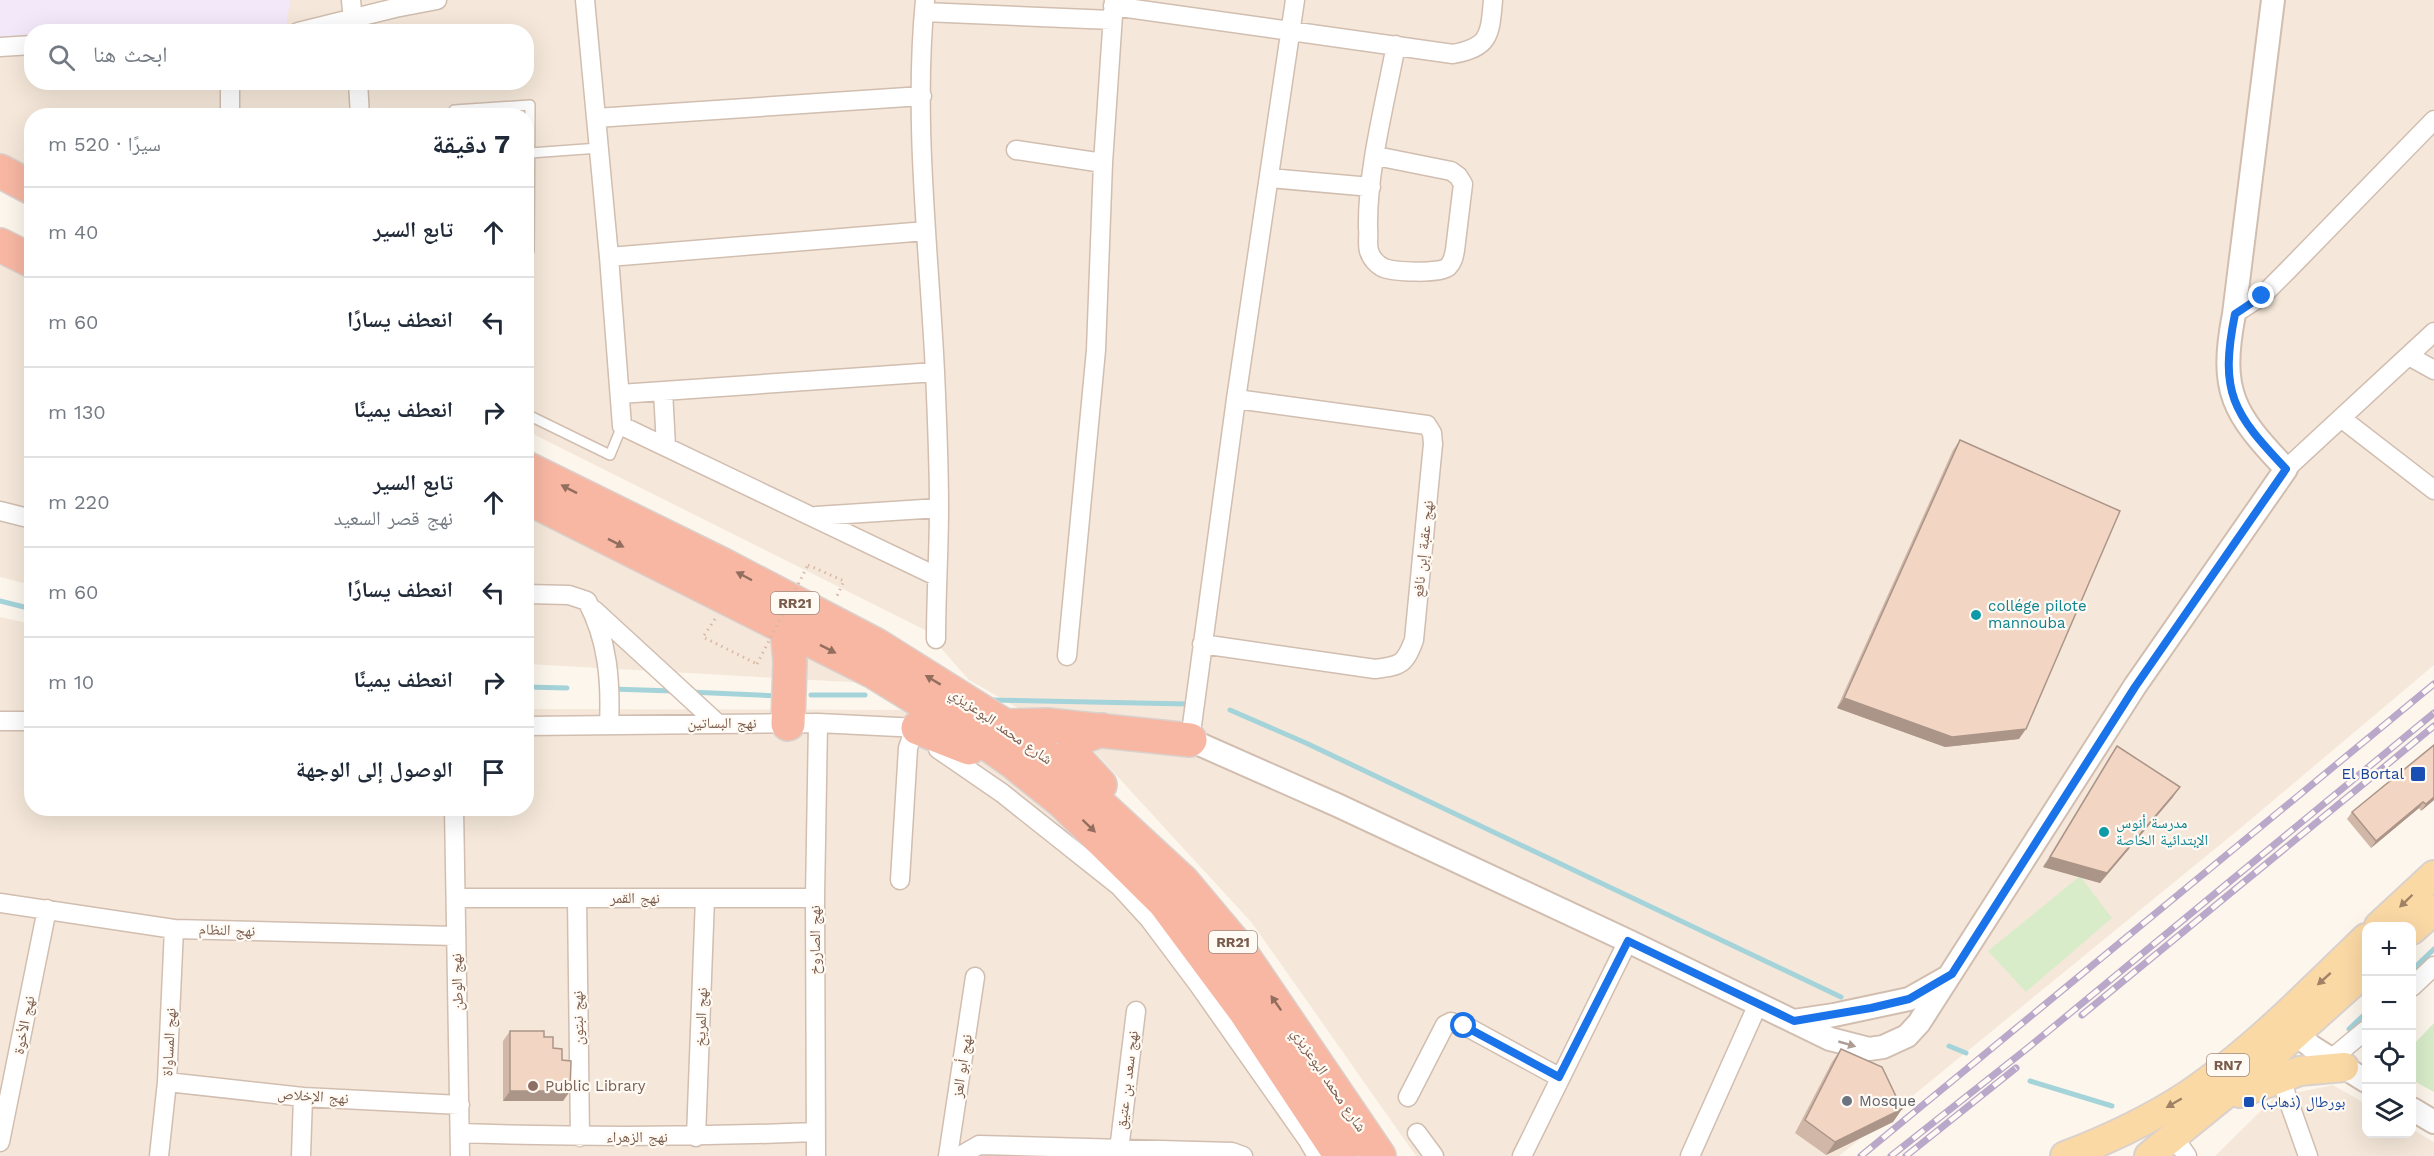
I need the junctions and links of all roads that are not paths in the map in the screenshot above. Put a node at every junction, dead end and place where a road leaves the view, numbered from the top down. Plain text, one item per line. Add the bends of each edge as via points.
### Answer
1 (437, 0) edge
2 (585, 0) edge
3 (1295, 0) edge
4 (1493, 0) edge
5 (2273, 0) edge
6 (925, 6) edge
7 (1113, 9) edge
8 (352, 17) edge
9 (327, 24) edge
10 (1291, 31) junction
11 (1396, 45) junction
12 (24, 46) edge
13 (0, 47) edge
14 (230, 90) edge
15 (358, 90) edge
16 (922, 96) junction
17 (230, 108) edge
18 (360, 108) edge
19 (484, 108) edge
20 (530, 108) edge
21 (596, 118) junction
22 (2434, 120) edge
23 (599, 148) junction
24 (1016, 150) dead end
25 (534, 153) edge
26 (1376, 156) junction
27 (1103, 163) junction
28 (0, 171) edge
29 (1269, 178) junction
30 (24, 184) edge
31 (1371, 187) junction
32 (0, 193) edge
33 (24, 205) edge
34 (0, 222) edge
35 (926, 231) junction
36 (24, 234) edge
37 (0, 245) edge
38 (24, 257) edge
39 (609, 257) junction
40 (2235, 314) junction
41 (2434, 332) edge
42 (2409, 356) junction
43 (2434, 370) edge
44 (935, 372) junction
45 (663, 391) junction
46 (620, 394) junction
47 (1236, 399) junction
48 (534, 418) edge
49 (2342, 418) junction
50 (622, 426) junction
51 (666, 446) junction
52 (2286, 469) junction
53 (534, 472) edge
54 (2434, 490) edge
55 (534, 501) edge
56 (939, 508) junction
57 (0, 511) edge
58 (814, 516) junction
59 (24, 517) edge
60 (936, 576) junction
61 (534, 594) edge
62 (589, 604) junction
63 (787, 628) junction
64 (936, 639) dead end
65 (1202, 644) junction
66 (1067, 656) dead end
67 (0, 721) edge
68 (24, 722) edge
69 (717, 723) junction
70 (803, 723) junction
71 (609, 725) junction
72 (534, 726) edge
73 (1005, 726) junction
74 (912, 730) junction
75 (1102, 730) junction
76 (1190, 740) junction
77 (1064, 802) junction
78 (454, 816) edge
79 (2434, 875) edge
80 (900, 880) dead end
81 (1183, 882) junction
82 (456, 898) junction
83 (577, 898) junction
84 (705, 898) junction
85 (815, 898) junction
86 (0, 903) edge
87 (47, 909) junction
88 (2434, 910) edge
89 (2384, 922) edge
90 (2416, 926) edge
91 (174, 929) junction
92 (455, 936) junction
93 (1628, 941) junction
94 (2362, 944) edge
95 (2434, 966) edge
96 (1952, 974) junction
97 (2362, 974) edge
98 (975, 977) dead end
99 (2416, 983) edge
100 (1758, 1004) junction
101 (1136, 1011) dead end
102 (1794, 1021) junction
103 (2287, 1027) junction
104 (2362, 1040) edge
105 (2347, 1069) edge
106 (1559, 1077) junction
107 (2280, 1077) junction
108 (167, 1082) junction
109 (303, 1097) junction
110 (1408, 1097) dead end
111 (2216, 1102) junction
112 (460, 1105) junction
113 (2416, 1111) edge
114 (2434, 1122) edge
115 (814, 1132) junction
116 (1417, 1132) dead end
117 (460, 1133) junction
118 (580, 1137) junction
119 (696, 1137) junction
120 (0, 1142) edge
121 (2180, 1146) edge
122 (1119, 1150) junction
123 (159, 1156) edge
124 (301, 1156) edge
125 (460, 1156) edge
126 (816, 1156) edge
127 (948, 1156) edge
128 (960, 1156) edge
129 (1243, 1156) edge
130 (1317, 1156) edge
131 (1341, 1156) edge
132 (1379, 1156) edge
133 (1434, 1156) edge
134 (1522, 1156) edge
135 (1690, 1156) edge
136 (2065, 1156) edge
137 (2149, 1156) edge
138 (2308, 1156) edge

1 - 8 street
2 - 21 street
3 - 10 street
4 - 11 street via 1491,29 1473,50 1453,54
5 - 40 street
6 - 7 street
6 - 16 street
7 - 10 street
7 - 27 street
8 - 9 street
10 - 11 street
10 - 29 street
11 - 26 street
12 - 13 street
14 - 17 street
15 - 18 street
16 - 21 street
16 - 35 street
19 - 20 lane
21 - 23 street
22 - 40 street via 2262,296
23 - 25 lane
23 - 39 street
24 - 27 street
26 - 31 street
26 - 31 street via 1458,176 1463,184 1455,250 1447,267 1438,271 1395,270 1375,262 1369,250
27 - 66 street via 1096,350
28 - 30 highway
29 - 31 street
29 - 47 street
32 - 33 highway
34 - 36 highway
35 - 39 street
35 - 44 street
37 - 38 highway
39 - 46 street
40 - 52 street via 2229,342 2229,385 2250,431
41 - 42 street
42 - 43 street
42 - 49 street
44 - 45 street
44 - 56 street
45 - 46 street
45 - 51 street
46 - 50 street
47 - 65 street
47 - 65 street, نهج عقبة إبن نافع via 1427,425 1434,444 1414,640 1407,658 1395,667 1375,669
48 - 50 lane via 610,455
49 - 52 street
49 - 54 street
50 - 51 street
51 - 58 street
52 - 96 street via 2135,687
73 -> 53 highway, شارع محمد البوعزيزي / RR21 via 876,645
55 -> 63 highway, شارع محمد البوعزيزي / RR21
56 - 58 street
56 - 60 street
57 - 59 street
58 - 60 street
60 - 64 street
61 - 62 street via 577,596
62 - 69 street
62 - 71 street via 605,647 610,679
63 - 70 highway
63 -> 77 highway, شارع محمد البوعزيزي / RR21 via 874,672 968,730
65 - 76 street
67 - 68 street
69 - 70 street, نهج البساتين
69 - 71 street, نهج البساتين
70 - 74 street, نهج البساتين
70 - 85 street, نهج الصاروخ
71 - 72 street, نهج البساتين
73 - 75 highway
73 - 81 highway, شارع محمد البوعزيزي / RR21 via 1051,760
74 - 77 highway via 971,749
74 - 80 street
74 - 130 street via 980,776 1119,886 1198,984
75 - 76 highway
75 - 81 highway via 1079,738 1076,759 1132,818
76 - 93 street
77 -> 131 highway, شارع محمد البوعزيزي / RR21 via 1164,902 1245,1011
78 - 82 street, نهج الوطن
79 -> 89 main road
132 -> 81 highway, شارع محمد البوعزيزي / RR21 via 1241,953
82 - 83 street, نهج القمر
82 - 92 street, نهج الوطن
83 - 84 street, نهج القمر
83 - 118 street, نهج نبتون
84 - 85 street, نهج القمر
84 - 119 street, نهج المريخ
85 - 115 street, نهج الصاروخ
86 - 87 street, نهج النظام
87 - 91 street, نهج النظام
87 - 120 street, نهج الأخوة
88 - 90 main road
91 - 92 street, نهج النظام
91 - 108 street, نهج المساواة
92 - 112 street, نهج الوطن
93 - 100 street
93 - 106 street
94 -> 103 main road, RN7
95 - 99 street
96 - 102 street via 1909,999
102 -> 96 street via 1854,1047 1883,1047 1907,1036
97 - 103 main road, RN7
98 - 127 street, نهج أبو العز
100 - 102 street
100 - 135 street
101 - 122 street, نهج سعد بن عتيق
103 - 105 street
103 - 111 main road, RN7
103 -> 136 main road, RN7 via 2132,1127
104 - 105 street
105 - 107 main road via 2319,1068
106 - 110 street via 1451,1022 1445,1025
106 - 134 street
107 - 111 main road
107 - 138 street
108 - 109 street, نهج الإخلاص
108 - 123 street, نهج المساواة
109 - 112 street, نهج الإخلاص
109 - 124 street
111 - 121 main road, RN7
112 - 117 street, نهج الوطن
113 - 114 street
115 - 119 street, نهج الزهراء
115 - 126 street, نهج الصاروخ
116 - 133 street
117 - 118 street, نهج الزهراء
117 - 125 street, نهج الوطن
118 - 119 street, نهج الزهراء
121 - 137 main road, RN7
122 - 128 street via 979,1146
122 - 129 street via 1232,1152

